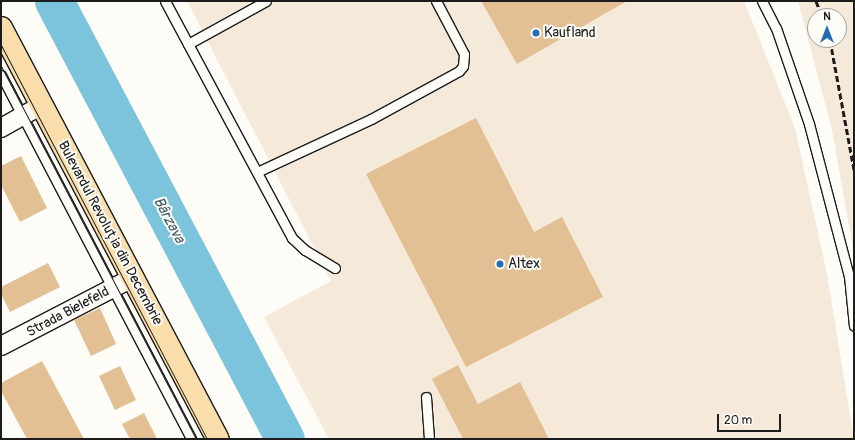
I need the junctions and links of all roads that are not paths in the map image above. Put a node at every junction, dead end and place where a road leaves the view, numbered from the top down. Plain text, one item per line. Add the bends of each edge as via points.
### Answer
1 (165, 1) edge
2 (266, 1) edge
3 (436, 1) edge
4 (762, 1) edge
5 (1, 28) edge
6 (188, 44) junction
7 (1, 75) edge
8 (42, 105) junction
9 (23, 116) junction
10 (1, 128) edge
11 (257, 172) junction
12 (335, 268) dead end
13 (134, 277) junction
14 (113, 288) junction
15 (854, 326) edge
16 (1, 346) edge
17 (426, 397) dead end
18 (192, 439) edge
19 (218, 439) edge
20 (429, 439) edge

1 - 6 lane
2 - 6 lane
3 - 11 lane via 464,54 463,66 459,71 371,119
4 - 15 lane via 776,28 809,124 849,276
5 - 8 main road, Bulevardul Revoluția din Decembrie
6 - 11 lane
7 - 9 lane
8 - 9 street
8 - 13 main road, Bulevardul Revoluția din Decembrie
9 - 10 street
9 - 14 lane
11 - 12 lane via 292,238 304,250
13 - 14 street, Strada Bielefeld
13 - 19 main road, Bulevardul Revoluția din Decembrie
14 - 16 street, Strada Bielefeld
14 - 18 lane
17 - 20 lane

